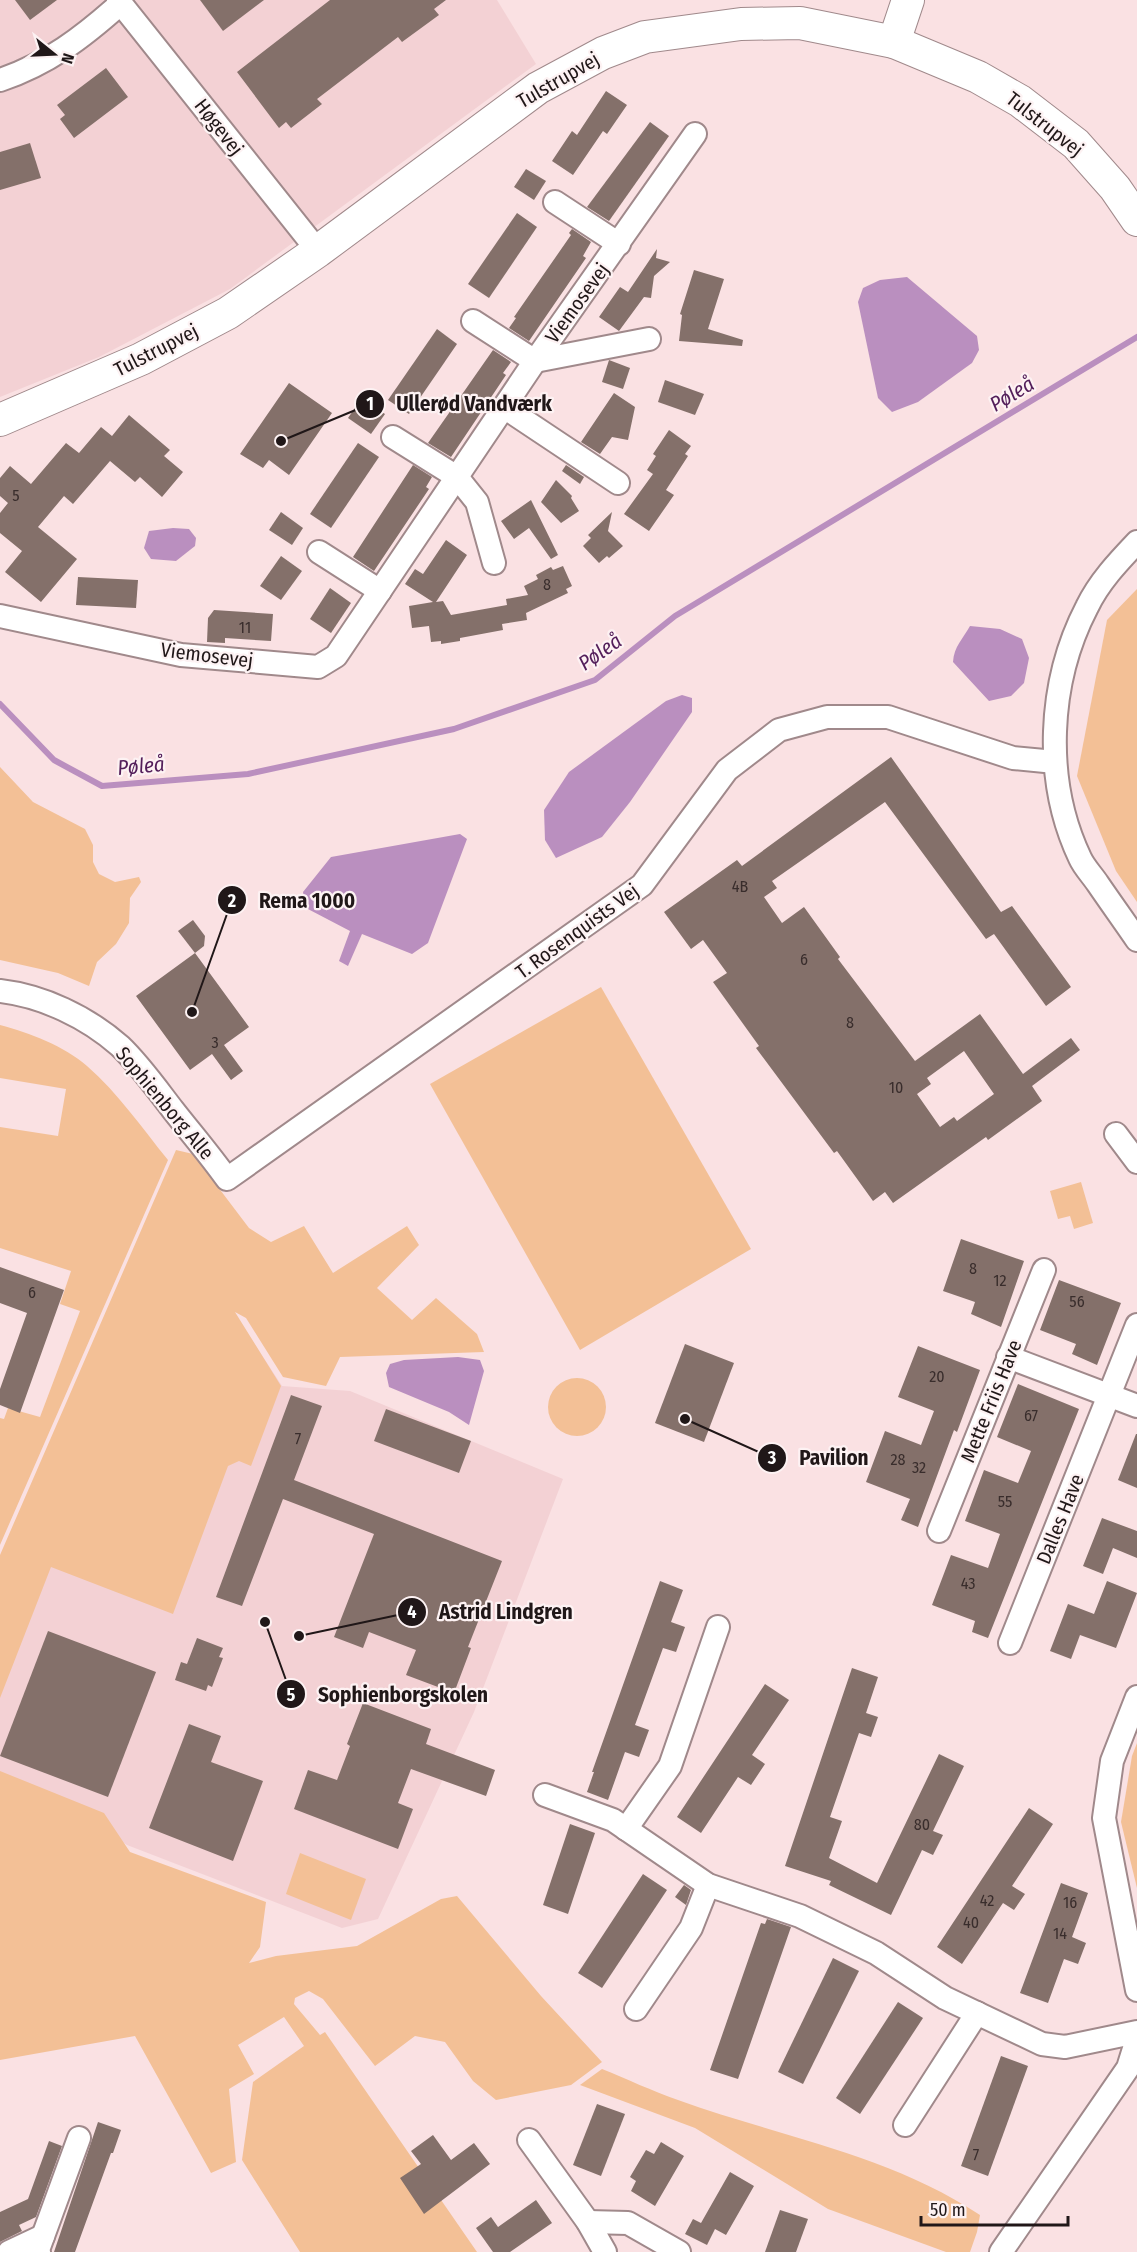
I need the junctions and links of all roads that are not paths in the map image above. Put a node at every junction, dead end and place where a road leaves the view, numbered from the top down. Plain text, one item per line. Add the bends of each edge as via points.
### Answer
1 (908, 0) edge
2 (119, 2) edge
3 (894, 42) junction
4 (0, 80) edge
5 (695, 134) dead end
6 (555, 202) dead end
7 (1137, 220) edge
8 (619, 244) junction
9 (318, 251) junction
10 (473, 321) dead end
11 (649, 339) dead end
12 (535, 362) junction
13 (504, 407) junction
14 (0, 420) edge
15 (393, 437) dead end
16 (457, 477) junction
17 (618, 483) dead end
18 (1137, 542) edge
19 (319, 552) dead end
20 (494, 563) dead end
21 (380, 591) junction
22 (0, 616) edge
23 (1055, 762) junction
24 (1137, 940) edge
25 (0, 990) edge
26 (1116, 1134) dead end
27 (1137, 1162) edge
28 (227, 1179) joint
29 (1044, 1270) dead end
30 (1137, 1325) edge
31 (1008, 1357) junction
32 (1110, 1395) junction
33 (1137, 1407) edge
34 (939, 1531) dead end
35 (718, 1627) dead end
36 (1010, 1643) dead end
37 (1137, 1697) edge
38 (545, 1795) dead end
39 (626, 1830) junction
40 (708, 1885) junction
41 (1137, 1990) edge
42 (636, 2009) dead end
43 (977, 2013) junction
44 (1137, 2032) edge
45 (1137, 2039) edge
46 (905, 2125) dead end
47 (79, 2138) dead end
48 (529, 2140) dead end
49 (588, 2222) junction
50 (41, 2244) edge
51 (9, 2252) edge
52 (605, 2252) edge
53 (679, 2252) edge
54 (1001, 2252) edge

1 - 3 street
2 - 4 street, Høgevej via 73,44 26,72
2 - 9 street, Høgevej
3 - 7 street, Tulstrupvej via 978,77 1020,101 1076,144
3 - 9 street, Tulstrupvej via 801,23 741,24 645,37 603,53 538,88
5 - 8 street, Viemosevej
6 - 8 street, Viemosevej
8 - 12 street, Viemosevej
9 - 14 street, Tulstrupvej via 228,313 151,354
10 - 12 street, Viemosevej
11 - 12 street, Viemosevej
12 - 13 street, Viemosevej
13 - 16 street, Viemosevej
13 - 17 street
15 - 16 street
16 - 20 street via 477,502
16 - 21 street, Viemosevej
18 - 23 street via 1112,569 1087,606 1065,658 1056,703
19 - 21 street
21 - 22 street, Viemosevej via 336,656 318,667 181,655
23 - 24 street via 1065,814 1080,858
23 - 28 street, T. Rosenquists Vej via 1013,758 888,717 827,717 779,730 727,770 642,885
25 - 28 street, Sophienborg Alle via 58,1006 93,1025 120,1046
26 - 27 street
29 - 31 street, Mette Friis Have
30 - 32 street, Dalles Have
31 - 32 street
31 - 34 street, Mette Friis Have
32 - 33 street
32 - 36 street, Dalles Have
35 - 39 street via 670,1766
37 - 41 street via 1112,1761 1104,1818
38 - 39 street via 613,1820
39 - 40 street
40 - 42 street via 691,1928
40 - 43 street via 800,1916 876,1953 945,1998
43 - 44 street via 1042,2044 1065,2047
43 - 46 street
45 - 54 street via 1128,2068
47 - 50 street
48 - 49 street
49 - 52 street
49 - 53 street via 628,2223
50 - 51 street

